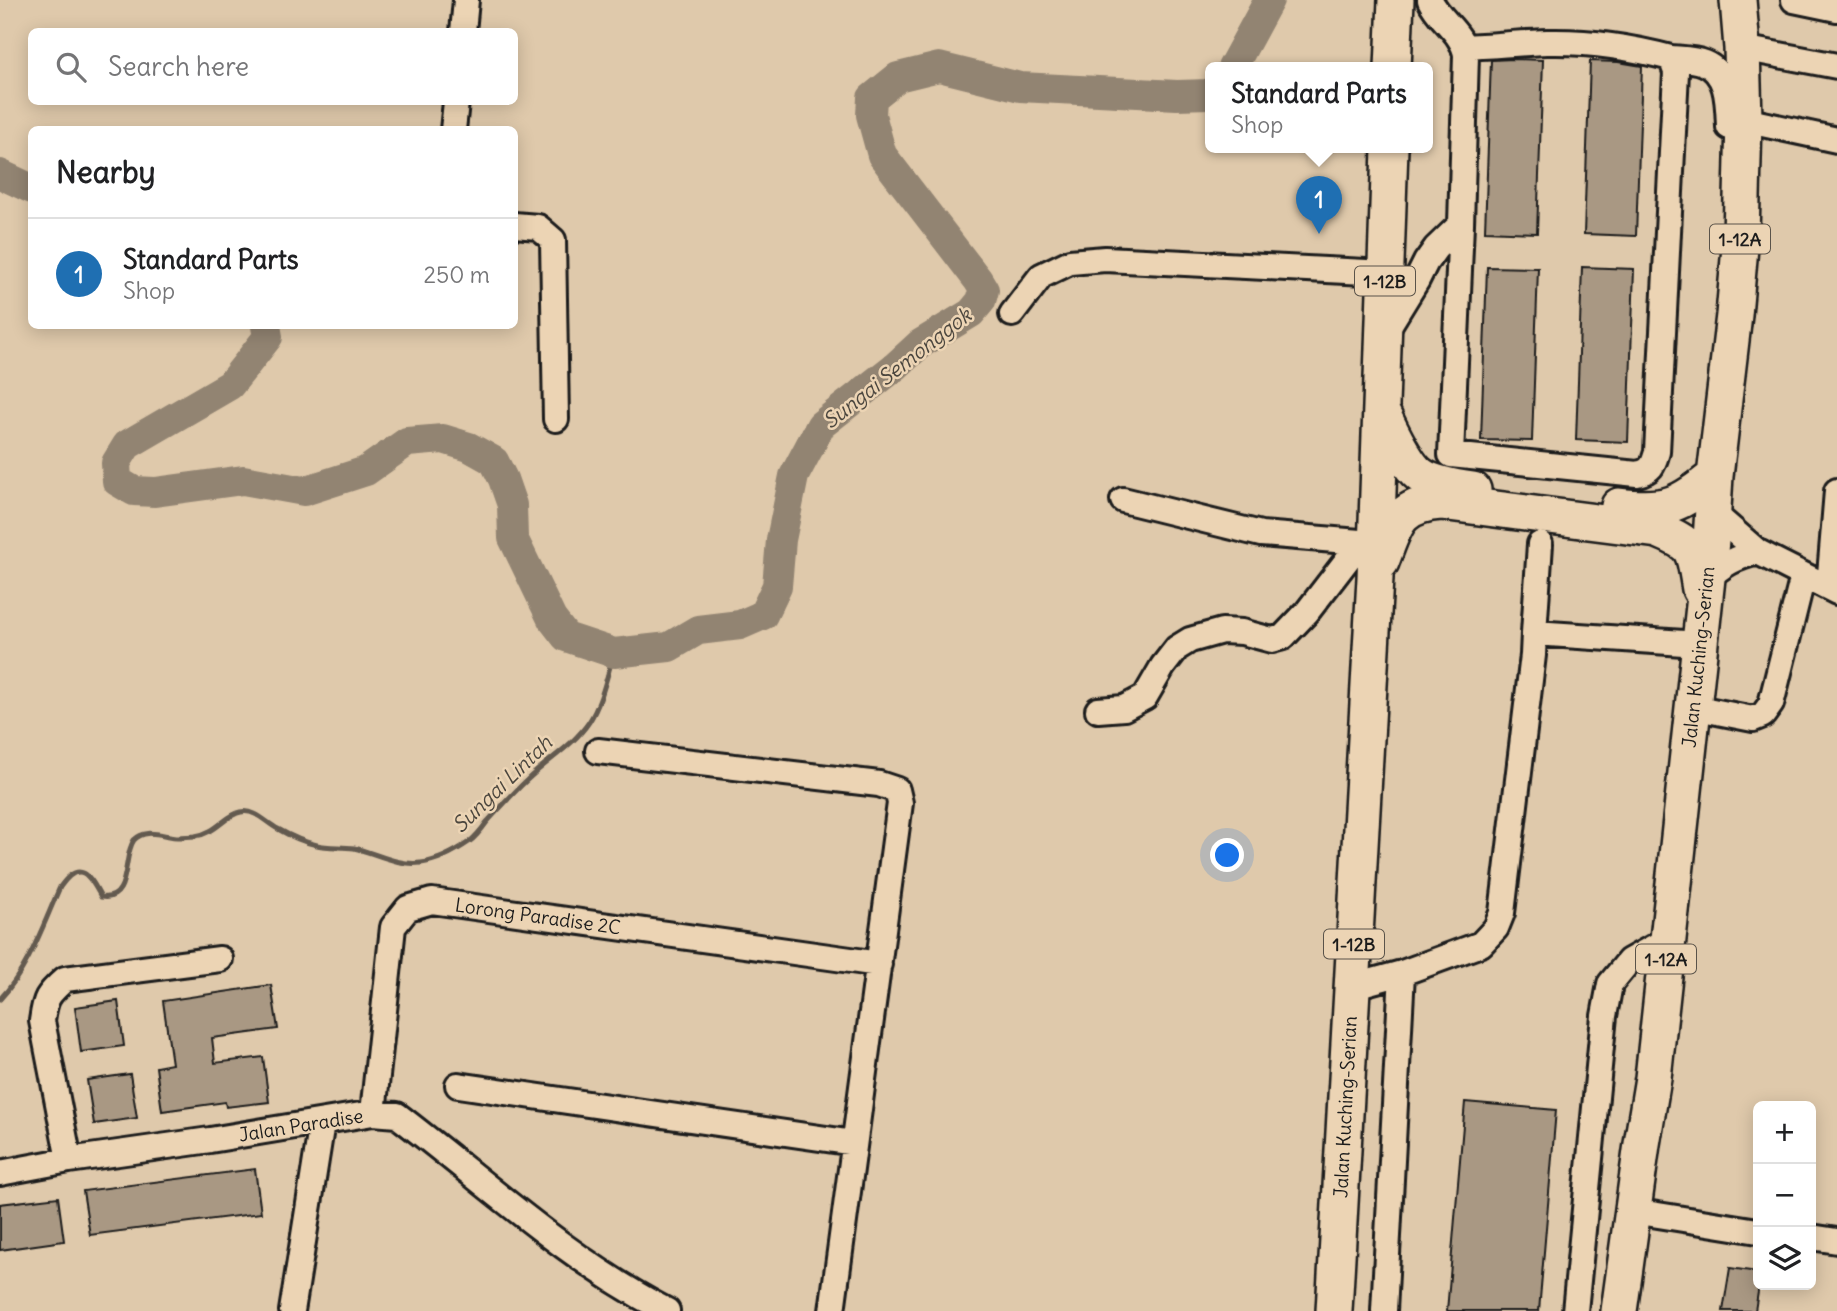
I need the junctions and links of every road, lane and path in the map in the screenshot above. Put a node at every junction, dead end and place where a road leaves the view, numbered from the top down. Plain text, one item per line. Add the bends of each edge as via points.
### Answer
1 (466, 0) edge
2 (1396, 0) edge
3 (1430, 0) edge
4 (1738, 0) edge
5 (1794, 0) edge
6 (1837, 9) edge
7 (463, 28) edge
8 (1465, 47) junction
9 (1742, 48) junction
10 (1671, 58) junction
11 (1393, 62) edge
12 (1837, 66) edge
13 (456, 105) edge
14 (1744, 120) junction
15 (453, 126) edge
16 (1837, 140) edge
17 (1390, 153) edge
18 (518, 225) edge
19 (1461, 225) junction
20 (1385, 273) junction
21 (1012, 314) dead end
22 (1383, 335) junction
23 (1382, 413) junction
24 (556, 419) dead end
25 (1721, 420) junction
26 (1451, 470) junction
27 (1715, 476) junction
28 (1837, 491) edge
29 (1123, 500) dead end
30 (1712, 512) junction
31 (1368, 543) junction
32 (1540, 544) dead end
33 (1758, 552) junction
34 (1803, 576) junction
35 (1375, 578) junction
36 (1833, 589) edge
37 (1705, 593) junction
38 (1534, 633) junction
39 (1699, 644) junction
40 (1692, 707) junction
41 (1098, 710) dead end
42 (598, 751) dead end
43 (1668, 939) junction
44 (220, 959) dead end
45 (879, 964) junction
46 (1402, 973) junction
47 (1352, 987) junction
48 (458, 1085) dead end
49 (373, 1113) junction
50 (322, 1122) junction
51 (854, 1143) junction
52 (69, 1160) junction
53 (0, 1173) edge
54 (1633, 1211) junction
55 (1753, 1230) edge
56 (1816, 1238) edge
57 (1837, 1241) edge
58 (292, 1311) edge
59 (667, 1311) edge
60 (832, 1311) edge
61 (1334, 1311) edge
62 (1384, 1311) edge
63 (1575, 1311) edge
64 (1619, 1311) edge

1 - 7 street
2 - 11 highway
3 - 8 street
4 - 9 highway, Jalan Kuching-Serian / 1-12A
5 - 6 street
8 - 10 street via 1586,44
8 - 19 street
9 - 12 street
9 - 14 highway, Jalan Kuching-Serian / 1-12A
10 - 25 street via 1706,63 1723,79 1728,109
10 - 26 street via 1676,72 1653,467 1637,474
13 - 15 street
14 - 16 street
14 - 25 highway, Jalan Kuching-Serian / 1-12A via 1741,236
17 - 20 highway, Jalan Kuching-Serian / 1-12B
18 - 24 street via 538,227 553,240
19 - 22 street via 1426,262
19 - 26 street
20 - 21 street via 1105,259 1070,262 1041,276
20 - 22 highway, Jalan Kuching-Serian / 1-12B
22 - 23 highway, Jalan Kuching-Serian / 1-12B
23 - 26 highway via 1419,475 1437,482
23 - 31 highway, Jalan Kuching-Serian / 1-12B
25 - 27 highway, Jalan Kuching-Serian / 1-12A
26 - 27 highway via 1464,489 1631,508 1667,507 1691,496
27 - 30 highway, Jalan Kuching-Serian / 1-12A
28 - 36 street
29 - 31 street via 1261,534
30 - 33 street
30 - 37 highway, Jalan Kuching-Serian / 1-12A
31 - 35 highway, Jalan Kuching-Serian / 1-12B
31 - 41 street via 1283,636 1272,640 1222,631 1189,640 1163,666 1145,697 1124,708
32 - 38 street
33 - 34 street
33 - 37 street via 1739,556 1717,570
34 - 36 street
34 - 40 street via 1771,704 1763,715 1753,719
35 - 37 highway via 1396,524 1409,509 1441,502 1658,530 1683,540 1694,555
35 - 47 highway, Jalan Kuching-Serian / 1-12B
37 - 39 highway, Jalan Kuching-Serian / 1-12A
38 - 39 street
38 - 46 street via 1502,913 1481,944
39 - 40 highway, Jalan Kuching-Serian / 1-12A
40 - 43 highway, Jalan Kuching-Serian / 1-12A
42 - 45 street via 897,790 900,803
43 - 54 highway, Jalan Kuching-Serian / 1-12A
43 - 63 street via 1629,961 1611,984
44 - 52 street via 65,979 54,988 44,1002 42,1021
45 - 49 street, Lorong Paradise 2C via 441,902 408,908 393,927
45 - 51 street
46 - 47 street
46 - 62 street
47 - 61 highway, Jalan Kuching-Serian / 1-12B
48 - 51 street
49 - 50 street, Jalan Paradise
49 - 59 street, Jalan Paradise via 397,1115 584,1262
50 - 52 street, Jalan Paradise
50 - 58 street
51 - 60 street
52 - 53 street, Jalan Paradise
54 - 55 street
54 - 64 highway, Jalan Kuching-Serian / 1-12A
56 - 57 street

